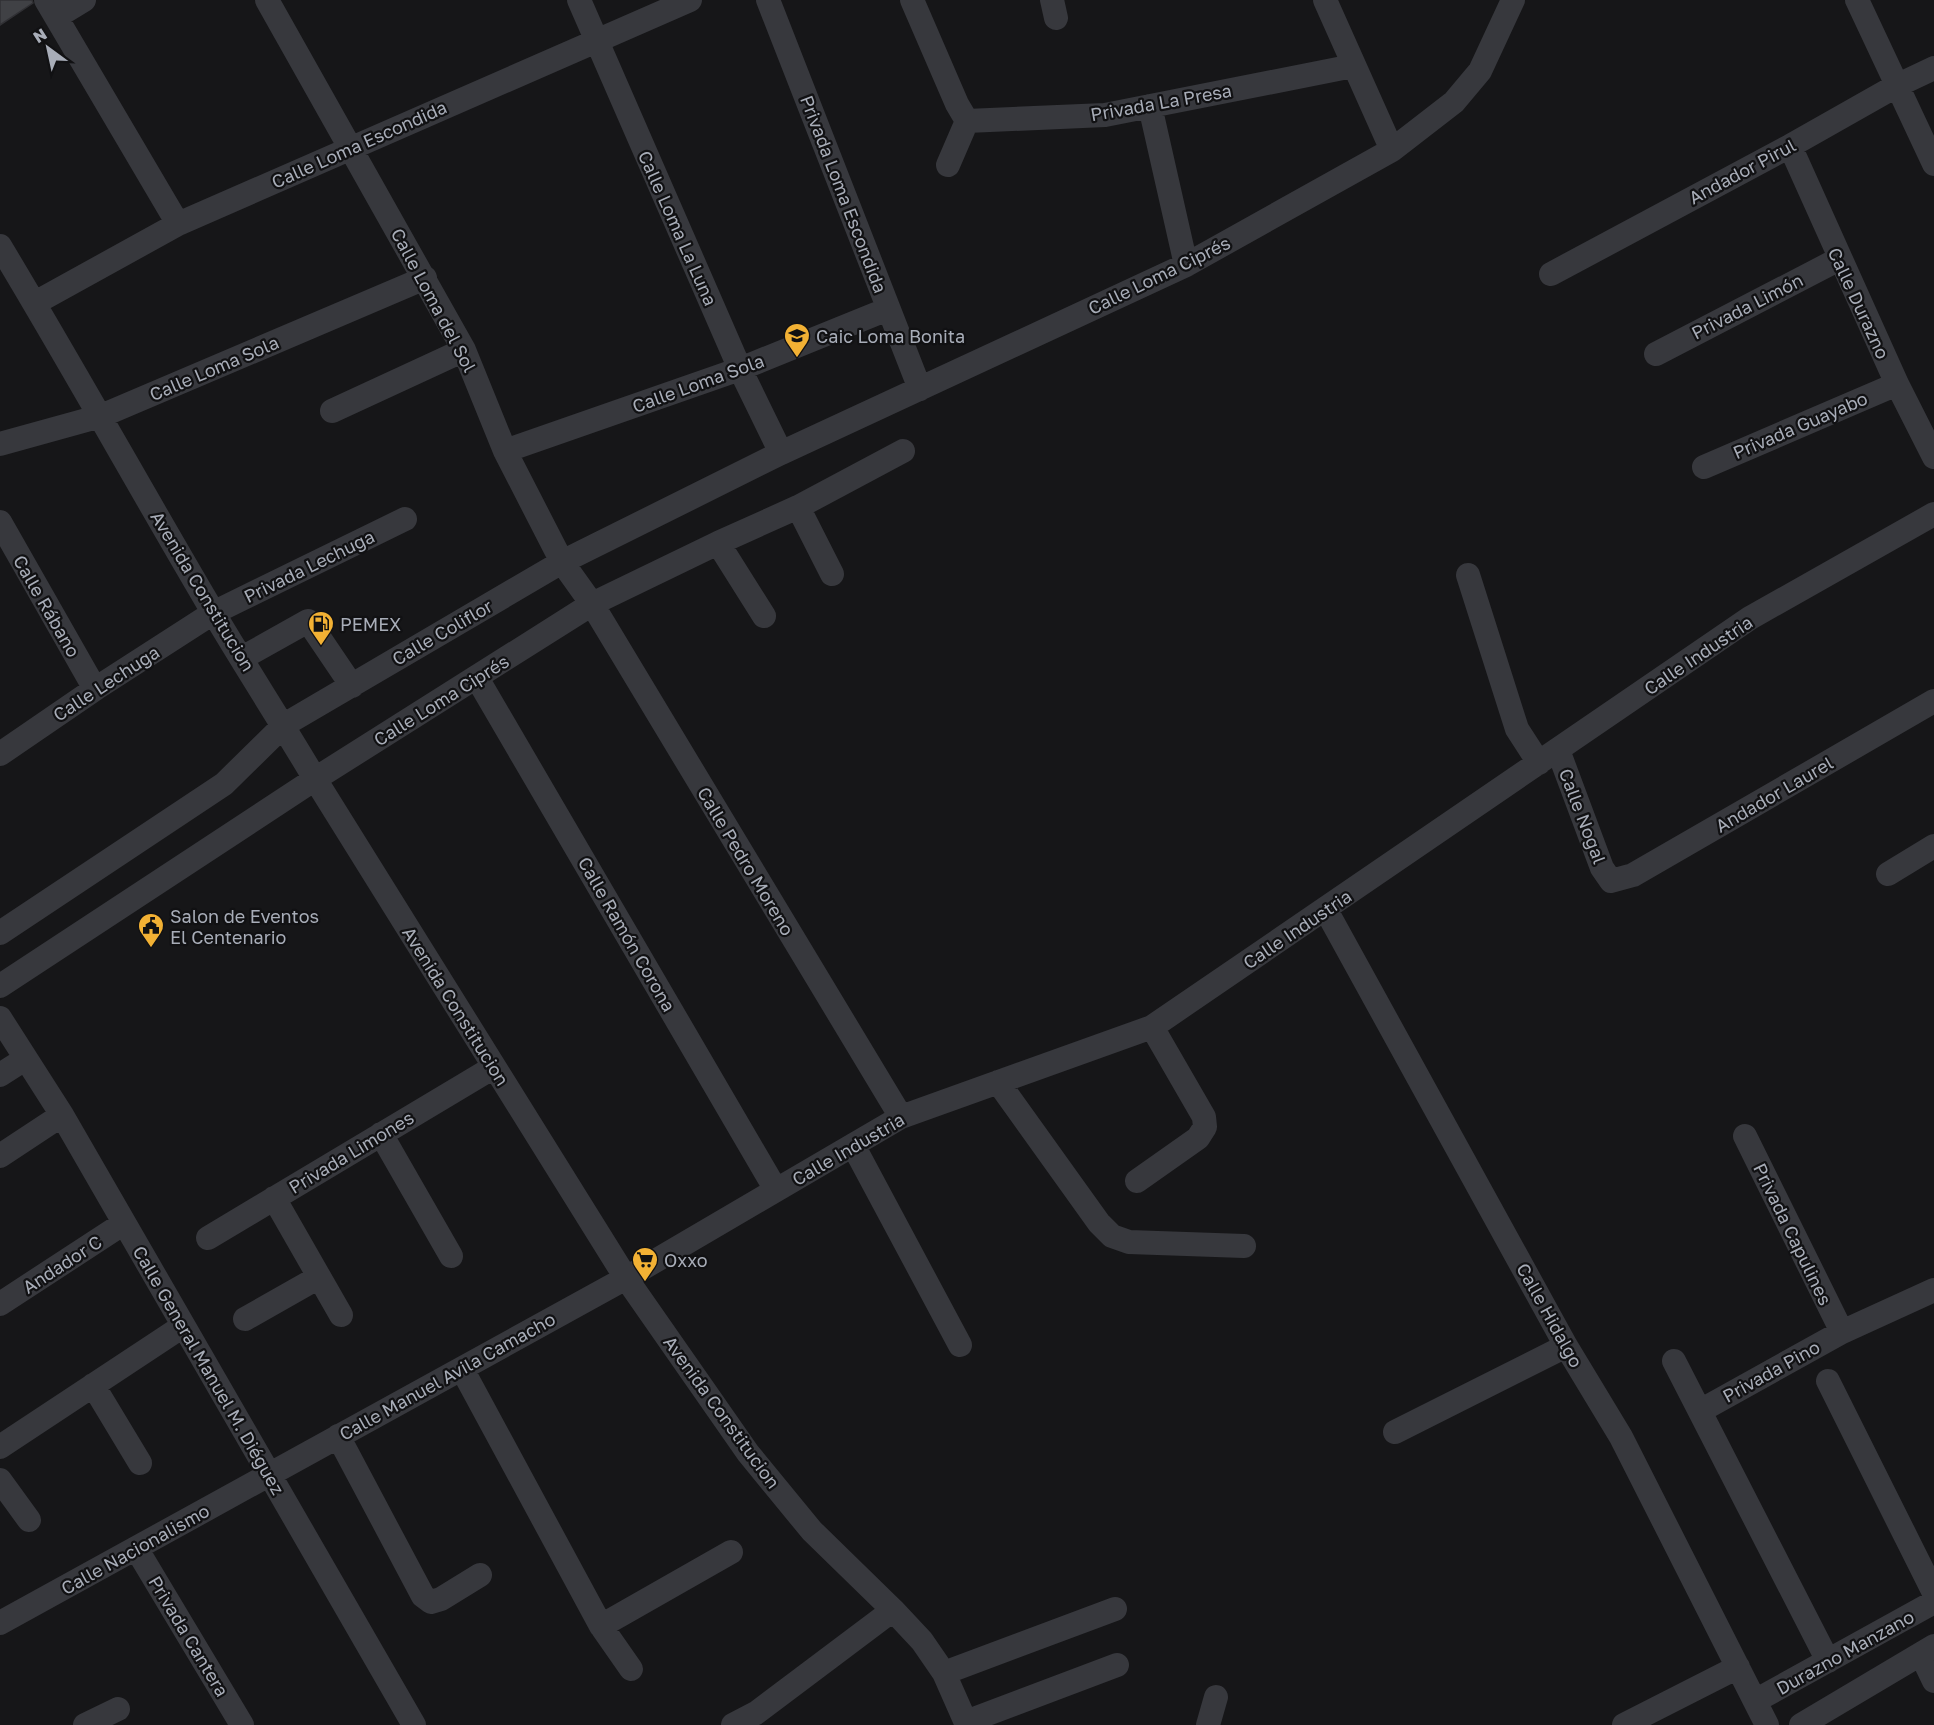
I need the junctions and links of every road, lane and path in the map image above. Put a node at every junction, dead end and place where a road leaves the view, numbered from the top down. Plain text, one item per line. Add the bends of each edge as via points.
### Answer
1 (84, 0) edge
2 (267, 0) edge
3 (579, 0) edge
4 (690, 0) edge
5 (768, 0) edge
6 (912, 0) edge
7 (1325, 0) edge
8 (1513, 0) edge
9 (1857, 0) edge
10 (51, 9) edge
11 (596, 40) junction
12 (1353, 66) junction
13 (1934, 68) edge
14 (1896, 86) junction
15 (1150, 106) junction
16 (967, 121) junction
17 (1790, 146) junction
18 (350, 148) junction
19 (1392, 150) junction
20 (1934, 164) edge
21 (948, 165) dead end
22 (178, 224) junction
23 (4, 259) edge
24 (1839, 259) junction
25 (1186, 265) junction
26 (1551, 274) dead end
27 (425, 278) junction
28 (35, 303) junction
29 (888, 309) junction
30 (464, 350) junction
31 (1656, 354) dead end
32 (740, 369) junction
33 (1897, 384) junction
34 (920, 389) junction
35 (332, 411) dead end
36 (102, 416) junction
37 (0, 444) edge
38 (506, 451) junction
39 (903, 451) dead end
40 (782, 453) junction
41 (1934, 457) edge
42 (1704, 467) dead end
43 (798, 507) junction
44 (1934, 514) edge
45 (405, 519) dead end
46 (0, 522) edge
47 (718, 543) junction
48 (562, 562) junction
49 (832, 574) dead end
50 (1468, 575) dead end
51 (592, 604) junction
52 (213, 613) junction
53 (764, 616) dead end
54 (242, 658) junction
55 (477, 678) junction
56 (352, 686) junction
57 (94, 689) junction
58 (1934, 701) edge
59 (284, 725) junction
60 (0, 754) edge
61 (1549, 757) junction
62 (315, 779) junction
63 (1934, 846) edge
64 (1888, 874) dead end
65 (1611, 881) joint
66 (1326, 910) junction
67 (0, 933) edge
68 (0, 986) edge
69 (0, 1018) edge
70 (1152, 1027) junction
71 (24, 1059) junction
72 (494, 1067) junction
73 (0, 1075) edge
74 (998, 1082) junction
75 (62, 1115) junction
76 (901, 1117) junction
77 (381, 1134) junction
78 (1745, 1136) dead end
79 (853, 1145) junction
80 (0, 1156) edge
81 (1137, 1181) dead end
82 (776, 1190) junction
83 (274, 1198) junction
84 (124, 1223) junction
85 (208, 1238) dead end
86 (1244, 1246) dead end
87 (450, 1256) dead end
88 (319, 1277) junction
89 (626, 1278) junction
90 (1934, 1290) edge
91 (0, 1304) edge
92 (341, 1315) dead end
93 (245, 1319) dead end
94 (183, 1326) junction
95 (1842, 1332) junction
96 (960, 1345) dead end
97 (1566, 1346) junction
98 (1674, 1361) dead end
99 (462, 1369) junction
100 (1828, 1381) dead end
101 (93, 1385) junction
102 (1700, 1411) junction
103 (1395, 1432) dead end
104 (338, 1437) junction
105 (0, 1447) edge
106 (140, 1463) dead end
107 (269, 1475) junction
108 (0, 1480) edge
109 (29, 1520) dead end
110 (136, 1548) junction
111 (731, 1552) dead end
112 (480, 1575) dead end
113 (1934, 1593) edge
114 (1934, 1602) edge
115 (1115, 1609) dead end
116 (893, 1610) junction
117 (0, 1623) edge
118 (601, 1626) junction
119 (1928, 1650) edge
120 (1828, 1661) junction
121 (1117, 1665) dead end
122 (1738, 1666) junction
123 (631, 1670) dead end
124 (944, 1673) junction
125 (1934, 1681) edge
126 (1216, 1697) dead end
127 (1755, 1701) junction
128 (118, 1709) dead end
129 (759, 1719) edge
130 (966, 1723) edge
131 (85, 1725) edge
132 (242, 1725) edge
133 (414, 1725) edge
134 (733, 1725) edge
135 (1208, 1725) edge
136 (1624, 1725) edge
137 (1767, 1725) edge
138 (1801, 1725) edge

1 - 10 street
2 - 18 street, Calle Loma del Sol
3 - 11 street, Calle Loma La Luna
4 - 11 street, Calle Loma Escondida
5 - 29 street, Privada Loma Escondida
6 - 16 street
7 - 12 street
8 - 19 street, Calle Loma Ciprés via 1480,71 1454,102
9 - 14 street
10 - 22 street
11 - 18 street, Calle Loma Escondida
11 - 32 street, Calle Loma La Luna
12 - 15 street, Privada La Presa
12 - 19 street
13 - 14 street, Andador Pirul
14 - 17 street, Andador Pirul
14 - 20 street
15 - 16 street, Privada La Presa via 1105,115
15 - 25 street
16 - 21 street
17 - 24 street, Calle Durazno
17 - 26 street, Andador Pirul
18 - 22 street, Calle Loma Escondida
18 - 27 street, Calle Loma del Sol
19 - 25 street, Calle Loma Ciprés
22 - 28 street, Calle Loma Escondida
23 - 28 street, Avenida Constitucion
24 - 31 street, Privada Limón
24 - 33 street, Calle Durazno
25 - 34 street, Calle Loma Ciprés
27 - 30 street, Calle Loma del Sol
27 - 36 street, Calle Loma Sola
28 - 36 street, Avenida Constitucion
29 - 32 street, Calle Loma Sola
29 - 34 street, Privada Loma Escondida
30 - 35 street
30 - 38 street, Calle Loma del Sol
32 - 38 street, Calle Loma Sola
32 - 40 street, Calle Loma La Luna
33 - 41 street, Calle Durazno
33 - 42 street, Privada Guayabo
34 - 40 street, Calle Coliflor
36 - 37 street, Calle Loma Sola
36 - 52 street, Avenida Constitucion
38 - 48 street, Calle Loma del Sol
39 - 43 street, Calle Loma Ciprés
40 - 48 street, Calle Coliflor
43 - 47 street, Calle Loma Ciprés
43 - 49 street
44 - 61 street, Calle Industria via 1750,618
45 - 52 street, Privada Lechuga
46 - 57 street, Calle Rábano
47 - 51 street, Calle Loma Ciprés
47 - 53 street
48 - 51 street, Calle Loma del Sol
48 - 56 street, Calle Coliflor
50 - 61 street, Calle Nogal via 1517,729
51 - 55 street, Calle Loma Ciprés
51 - 76 street, Calle Pedro Moreno
52 - 54 street, Avenida Constitucion
52 - 57 street, Calle Lechuga
54 - 56 street via 308,621
54 - 59 street, Avenida Constitucion
55 - 62 street, Calle Loma Ciprés
55 - 82 street, Calle Ramón Corona
56 - 59 street, Calle Coliflor
57 - 60 street, Calle Lechuga
58 - 65 street, Andador Laurel via 1633,875
59 - 62 street, Avenida Constitucion
59 - 67 street, Calle Coliflor via 224,784
61 - 65 street, Calle Nogal
61 - 66 street, Calle Industria
62 - 68 street, Calle Loma Ciprés
62 - 72 street, Avenida Constitucion
63 - 64 street
66 - 70 street, Calle Industria
66 - 97 street, Calle Hidalgo
69 - 71 street, Calle General Manuel M. Diéguez
70 - 74 street, Calle Industria
70 - 81 street via 1204,1117 1205,1127 1198,1138
71 - 73 street
71 - 75 street, Calle General Manuel M. Diéguez
72 - 77 street, Privada Limones
72 - 89 street, Avenida Constitucion
74 - 76 street, Calle Industria
74 - 86 street via 1112,1236 1129,1242
75 - 80 street
75 - 84 street, Calle General Manuel M. Diéguez
76 - 79 street, Calle Industria
77 - 83 street, Privada Limones
77 - 87 street
78 - 95 street, Privada Capulines
79 - 82 street, Calle Industria
79 - 96 street
82 - 89 street, Calle Industria
83 - 85 street, Privada Limones
83 - 88 street
84 - 91 street, Andador C
84 - 94 street, Calle General Manuel M. Diéguez
88 - 92 street
88 - 93 street
89 - 99 street, Calle Manuel Avila Camacho
89 - 116 street, Avenida Constitucion via 755,1462 812,1531
90 - 95 street, Privada Pino
94 - 101 street
94 - 107 street, Calle General Manuel M. Diéguez
95 - 102 street, Privada Pino
97 - 103 street
97 - 122 street, Calle Hidalgo via 1621,1437
98 - 102 street
99 - 104 street, Calle Manuel Avila Camacho
99 - 118 street
100 - 113 street
101 - 105 street
101 - 106 street
102 - 120 street
104 - 107 street, Calle Manuel Avila Camacho
104 - 112 street via 423,1596 431,1602 441,1599
107 - 110 street, Calle Nacionalismo
107 - 133 street, Calle General Manuel M. Diéguez
108 - 109 street
110 - 117 street, Calle Nacionalismo
110 - 132 street, Privada Cantera
111 - 118 street
114 - 120 street, Durazno Manzano
115 - 124 street
116 - 124 street, Avenida Constitucion via 922,1641
116 - 129 street
118 - 123 street
119 - 125 street
119 - 138 street
120 - 127 street, Durazno Manzano
121 - 130 street
122 - 127 street, Calle Hidalgo
122 - 136 street
124 - 130 street, Avenida Constitucion
126 - 135 street
127 - 137 street, Calle Hidalgo
128 - 131 street
129 - 134 street

